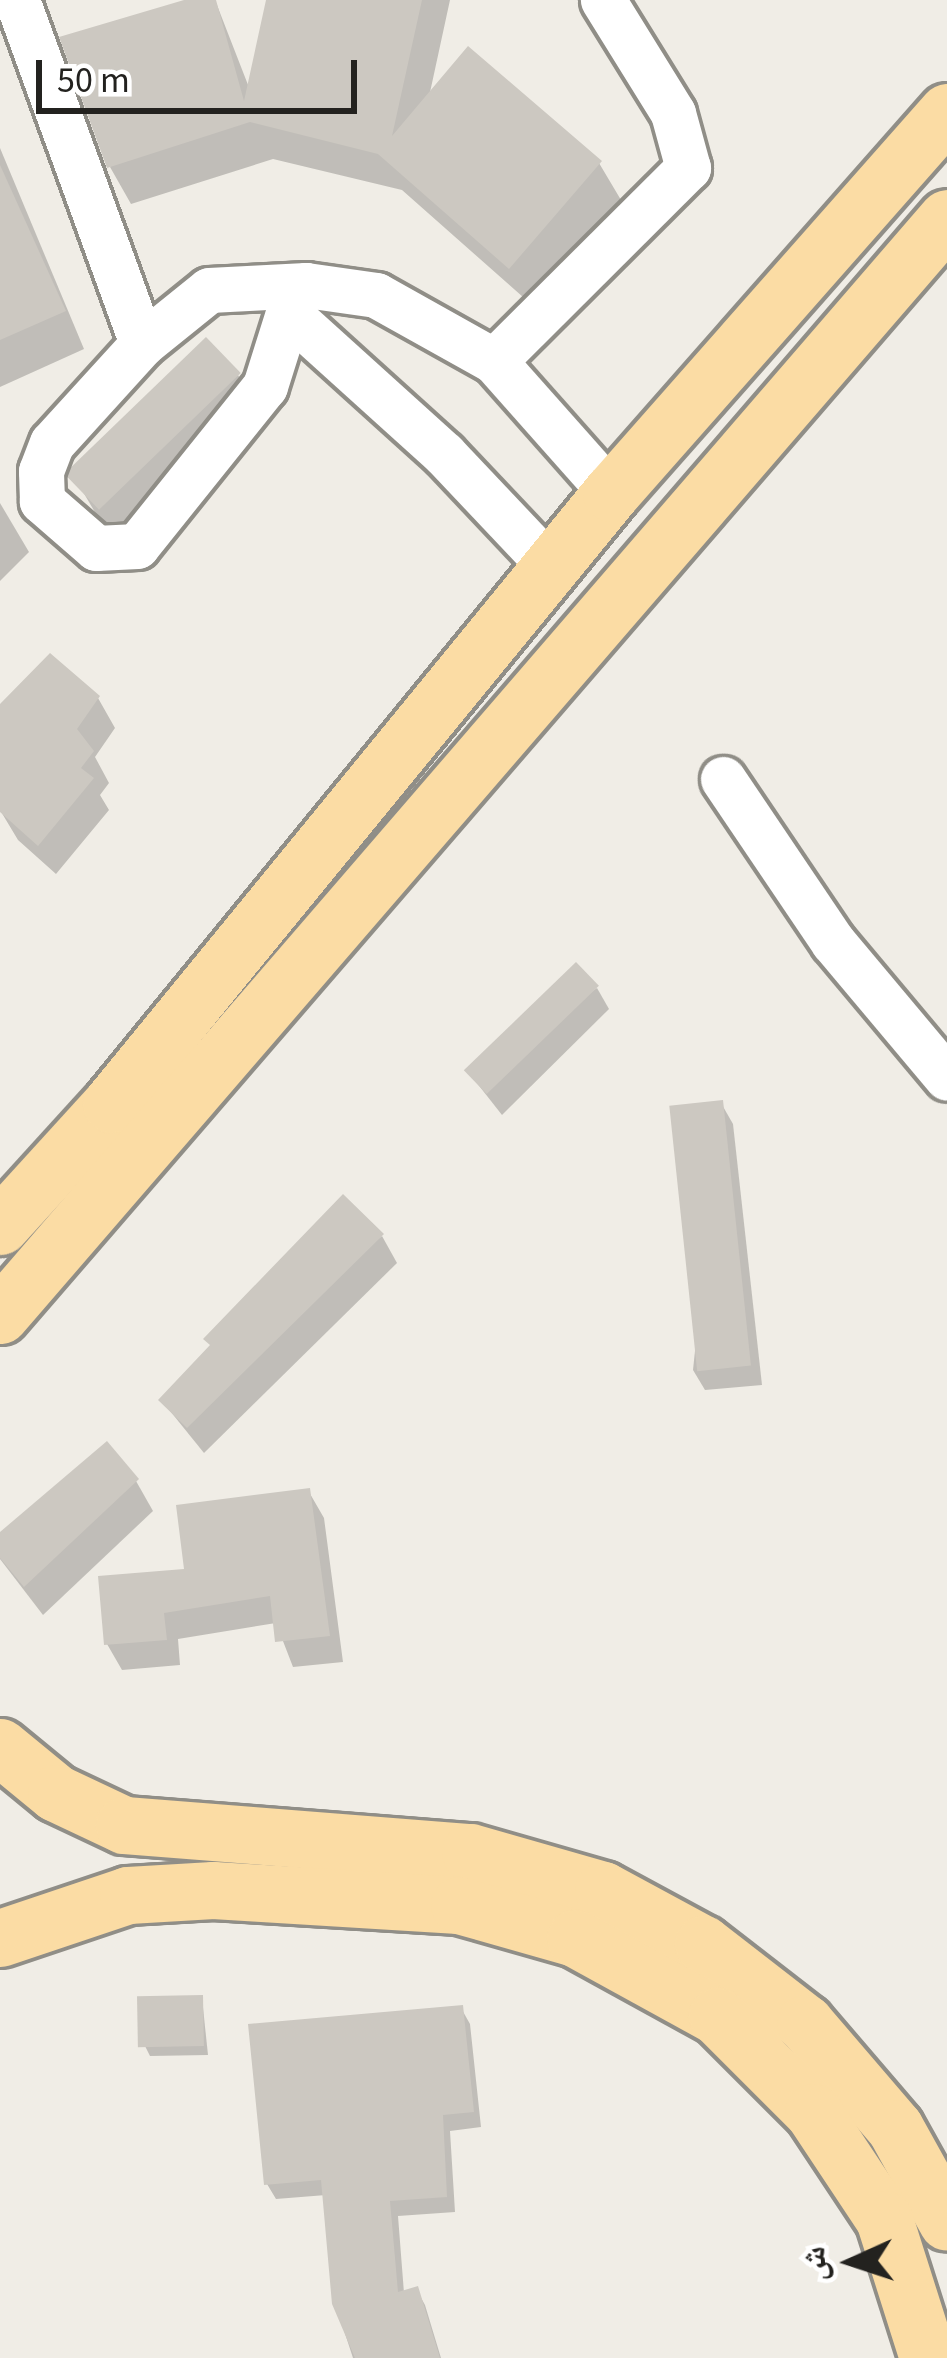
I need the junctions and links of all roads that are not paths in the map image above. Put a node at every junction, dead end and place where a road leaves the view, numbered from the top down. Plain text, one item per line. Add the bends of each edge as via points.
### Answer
1 (17, 0) edge
2 (603, 0) edge
3 (947, 112) edge
4 (947, 218) edge
5 (297, 299) junction
6 (142, 344) junction
7 (494, 361) junction
8 (611, 493) junction
9 (659, 547) junction
10 (550, 567) junction
11 (722, 779) dead end
12 (947, 1078) edge
13 (0, 1226) edge
14 (0, 1315) edge
15 (0, 1747) edge
16 (0, 1938) edge
17 (947, 2222) edge
18 (928, 2358) edge

1 - 6 lane
2 - 7 lane via 673,113 688,168
3 - 8 main road
4 - 9 main road
5 - 6 lane via 209,290
5 - 6 lane via 265,386 137,546 96,548 42,501 41,471 52,443
5 - 7 lane via 376,295
5 - 10 lane
7 - 8 lane
8 - 9 main road
8 - 10 main road
9 - 14 main road
10 - 13 main road via 111,1104
11 - 12 lane via 833,942
15 - 17 main road via 56,1793 142,1829 470,1852 603,1890 703,1944 805,2023 896,2128
16 - 18 main road via 128,1895 213,1890 458,1905 575,1938 717,2016 813,2112 884,2219

